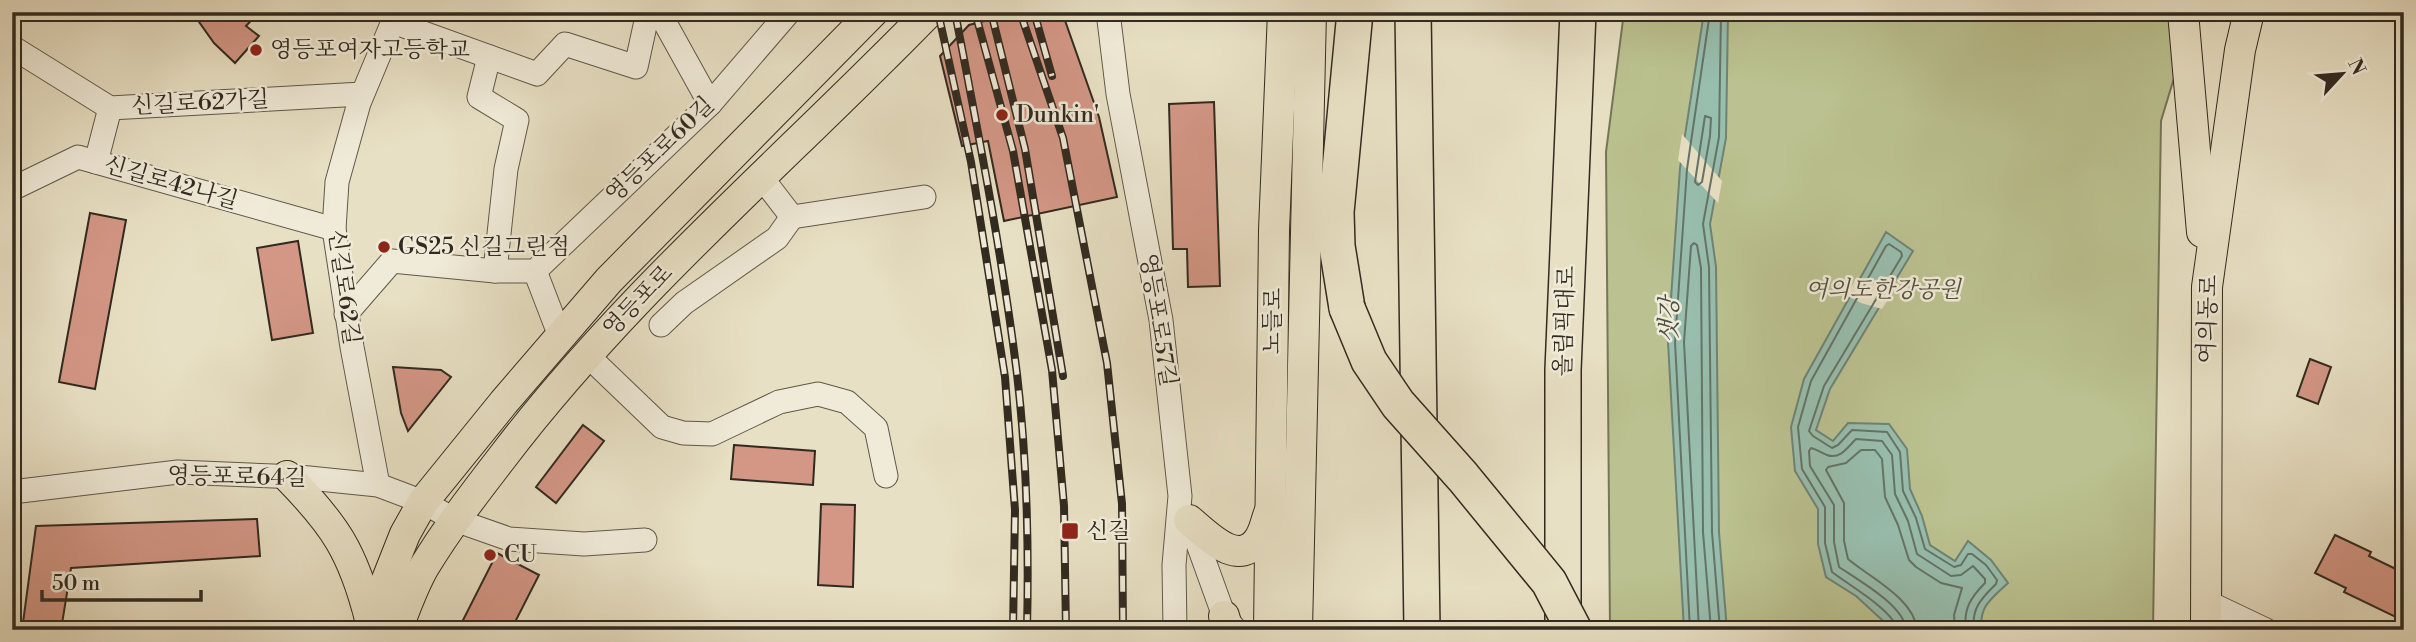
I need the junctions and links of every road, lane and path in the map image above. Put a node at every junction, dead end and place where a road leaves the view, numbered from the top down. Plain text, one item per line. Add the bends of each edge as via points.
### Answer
1 (648, 12) edge
2 (659, 12) edge
3 (873, 12) edge
4 (1108, 12) edge
5 (1268, 12) edge
6 (1283, 12) edge
7 (1311, 12) edge
8 (1329, 12) edge
9 (1355, 12) edge
10 (1413, 12) edge
11 (1578, 12) edge
12 (2183, 12) edge
13 (2249, 12) edge
14 (781, 16) edge
15 (395, 17) edge
16 (923, 19) edge
17 (12, 47) edge
18 (489, 57) junction
19 (362, 94) junction
20 (710, 104) junction
21 (110, 108) junction
22 (1311, 109) junction
23 (96, 162) junction
24 (762, 178) junction
25 (12, 189) edge
26 (924, 197) dead end
27 (792, 217) junction
28 (334, 229) junction
29 (1274, 230) junction
30 (495, 271) junction
31 (535, 271) junction
32 (2207, 287) junction
33 (346, 314) junction
34 (661, 325) dead end
35 (560, 336) junction
36 (587, 355) junction
37 (287, 476) junction
38 (887, 476) dead end
39 (378, 485) junction
40 (12, 492) edge
41 (423, 502) junction
42 (1185, 508) junction
43 (1270, 510) junction
44 (455, 520) junction
45 (645, 540) dead end
46 (2206, 616) edge
47 (1229, 625) edge
48 (387, 627) edge
49 (1175, 630) edge
50 (1269, 630) edge
51 (1297, 630) edge
52 (1422, 630) edge
53 (1563, 630) edge
54 (1574, 630) edge
55 (2266, 630) edge

1 - 18 street via 636,67 565,44 537,74
2 - 20 street
3 - 35 main road, 영등포로
4 - 42 street, 영등포로57길 via 1118,94 1161,320
5 - 29 main road
6 - 29 main road, 노들로
7 - 22 main road, 노들로
8 - 22 main road
9 - 54 highway, bridge via 1336,212 1347,308 1369,361 1398,404 1549,582
10 - 52 highway
11 - 53 highway, 올림픽대로 via 1563,370
12 - 32 main road
13 - 32 main road, 여의동로
14 - 20 street, 영등포로60길
15 - 18 street
15 - 19 street, 신길로62길
16 - 24 main road, 영등포로
17 - 21 street, 신길로62가길
18 - 30 street via 479,97 517,120 506,169
19 - 21 street, 신길로62가길
19 - 28 street, 신길로62길 via 337,182
20 - 31 street, 영등포로60길
21 - 23 street
22 - 51 main road, 노들로
23 - 25 street, 신길로42나길 via 78,157
23 - 28 street, 신길로42나길
24 - 27 street
24 - 36 main road, 영등포로
26 - 27 street
27 - 34 street via 777,238 684,303
28 - 33 street, 신길로62길
29 - 43 main road, 노들로
30 - 31 street
30 - 33 street via 392,261
31 - 35 street
32 - 46 main road, 여의동로
33 - 39 street, 신길로62길
35 - 41 main road, 영등포로
36 - 38 street via 662,427 683,433 712,435 779,402 818,394 847,402 876,428
36 - 44 main road, 영등포로
37 - 39 street, 영등포로64길
37 - 40 street, 영등포로64길 via 178,472
37 - 48 main road via 336,531
39 - 41 street, 영등포로64길
41 - 44 street, 영등포로64길
41 - 48 main road, 영등포로 via 405,534
42 - 43 main road via 1220,546 1235,551 1247,550 1259,540
42 - 47 street
42 - 49 street, 영등포로57길 via 1174,565
43 - 50 main road, 노들로
44 - 45 street, 영등포로64길 via 509,539 584,544
44 - 48 main road, 영등포로
46 - 55 street

